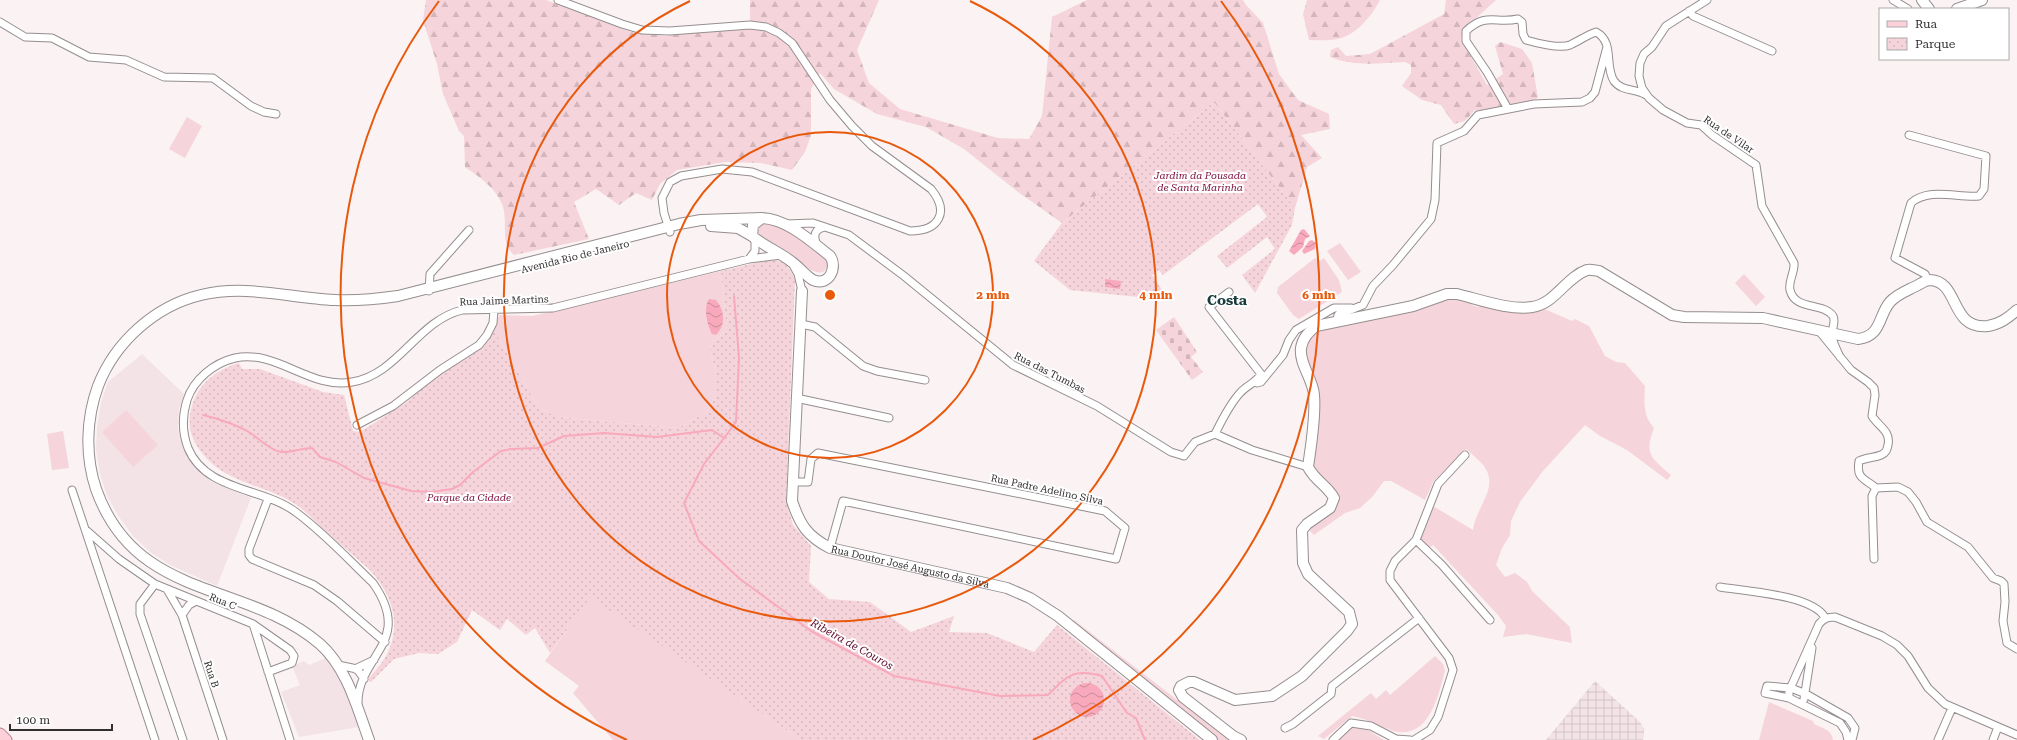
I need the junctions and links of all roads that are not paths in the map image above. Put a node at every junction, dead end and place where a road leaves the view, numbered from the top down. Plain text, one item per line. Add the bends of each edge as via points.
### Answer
1 (558, 0) edge
2 (1707, 0) edge
3 (1893, 0) edge
4 (1922, 0) edge
5 (1982, 0) edge
6 (1906, 8) edge
7 (1928, 8) edge
8 (1961, 8) edge
9 (1689, 11) junction
10 (0, 22) edge
11 (1607, 47) junction
12 (1772, 51) dead end
13 (1649, 98) junction
14 (1508, 109) junction
15 (276, 114) dead end
16 (1910, 135) dead end
17 (762, 218) junction
18 (783, 224) junction
19 (826, 227) junction
20 (669, 229) junction
21 (469, 230) dead end
22 (754, 237) junction
23 (818, 246) junction
24 (781, 255) junction
25 (750, 259) junction
26 (791, 262) junction
27 (814, 280) junction
28 (1928, 280) junction
29 (428, 289) junction
30 (802, 291) junction
31 (1229, 292) dead end
32 (1352, 308) junction
33 (494, 310) junction
34 (2017, 310) edge
35 (1337, 320) junction
36 (801, 324) junction
37 (1819, 331) junction
38 (1832, 334) junction
39 (1840, 357) junction
40 (925, 380) dead end
41 (1248, 387) junction
42 (796, 398) junction
43 (889, 418) dead end
44 (357, 425) dead end
45 (1215, 434) junction
46 (1465, 455) dead end
47 (1308, 466) junction
48 (792, 482) junction
49 (1876, 488) junction
50 (72, 490) dead end
51 (268, 499) junction
52 (85, 529) junction
53 (1416, 540) junction
54 (830, 548) junction
55 (1874, 559) dead end
56 (156, 584) junction
57 (1720, 587) dead end
58 (168, 590) junction
59 (196, 601) junction
60 (182, 615) junction
61 (1419, 618) junction
62 (1825, 618) junction
63 (1490, 620) dead end
64 (253, 624) junction
65 (1813, 640) junction
66 (385, 642) junction
67 (2017, 650) edge
68 (375, 660) junction
69 (342, 669) junction
70 (354, 669) junction
71 (268, 672) junction
72 (364, 679) junction
73 (349, 686) junction
74 (360, 686) junction
75 (1791, 688) junction
76 (1806, 694) junction
77 (1788, 698) junction
78 (1802, 704) junction
79 (358, 708) junction
80 (1952, 708) junction
81 (1998, 727) junction
82 (1285, 728) dead end
83 (0, 734) edge
84 (2017, 735) edge
85 (2, 740) edge
86 (6, 740) edge
87 (155, 740) edge
88 (183, 740) edge
89 (223, 740) edge
90 (290, 740) edge
91 (369, 740) edge
92 (1212, 740) edge
93 (1240, 740) edge
94 (1332, 740) edge
95 (1410, 740) edge
96 (1414, 740) edge
97 (1848, 740) edge
98 (1852, 740) edge
99 (1938, 740) edge
100 (1992, 740) edge

1 - 20 street via 642,30 670,31 750,25 766,27 779,33 792,43 830,100 852,126 872,146 931,188 937,196 941,214 931,227 920,231 910,230 752,172 722,169 681,176 670,182 662,198
2 - 9 street, Rua de Vilar
3 - 6 street
4 - 7 street
5 - 8 street
9 - 12 street via 1693,16
9 - 13 street, Rua de Vilar via 1666,26 1644,54 1639,76 1642,88
10 - 15 street via 25,37 52,38 89,57 126,60 164,77 213,78 251,106
11 - 13 street via 1614,81 1621,87 1635,90
11 - 14 street via 1590,98 1582,102 1534,104
11 - 14 street via 1602,36 1596,32 1569,46 1557,45 1526,40 1522,22 1518,19 1476,22 1466,31 1466,41
13 - 38 street, Rua de Vilar via 1677,119 1701,125 1756,165 1762,206 1794,263 1790,291 1805,305 1832,314
14 - 32 street via 1478,115 1464,131 1437,143 1435,200 1431,219 1373,286 1363,304
16 - 28 street via 1986,156 1984,189 1979,196 1941,194 1918,198 1912,204 1895,258 1925,274
17 - 18 street via 770,218
17 - 20 street via 702,220
17 - 22 street via 753,225
18 - 19 street via 813,223
18 - 23 street
19 - 23 street via 819,228 816,232 814,238
19 - 45 street, Rua das Tumbas via 849,235 859,242 1013,365 1108,412 1171,452 1184,456 1195,442
20 - 22 street, Avenida Rio de Janeiro via 725,226 738,228
20 - 29 street, Avenida Rio de Janeiro via 490,278
21 - 29 street via 430,274
22 - 24 street, Avenida Rio de Janeiro
22 - 25 street via 755,251
23 - 27 street via 830,256 834,264 828,278 822,281
24 - 25 street, Rua Jaime Martins
24 - 26 street, Avenida Rio de Janeiro
25 - 33 street, Rua Jaime Martins via 558,307
26 - 27 street, Avenida Rio de Janeiro
26 - 30 street via 798,274
27 - 30 street
28 - 34 street via 1937,281 1947,288 1962,317 1970,324 1997,324
28 - 38 street via 1890,302 1874,333 1868,338 1858,339
29 - 69 street, Avenida Rio de Janeiro via 366,300 334,300 248,290 201,295 158,313 135,331 102,375 95,395 89,422 88,448 92,477 101,502 114,525 138,552 185,582 290,622 320,644
30 - 36 street, Rua Doutor José Augusto da Silva
31 - 41 street via 1209,307 1261,374
32 - 35 street via 1338,315
32 - 41 street via 1334,308 1296,330 1283,355 1261,382
33 - 44 street via 493,323 479,344 393,406
33 - 51 street, Rua Jaime Martins via 452,312 435,321 384,368 370,377 353,382 325,382 251,357 224,361 200,378 190,393 184,409 185,439 190,452 198,465 208,474
35 - 37 street via 1413,306 1447,294 1516,307 1532,307 1545,303 1588,270 1600,271 1672,315 1763,318
35 - 47 street via 1316,326 1306,335 1301,348 1301,359 1311,378 1314,396
36 - 40 street via 815,327 863,366
36 - 42 street, Rua Doutor José Augusto da Silva
37 - 38 street
37 - 39 street
38 - 39 street via 1833,343
39 - 49 street via 1850,370 1874,388 1872,416 1890,439 1887,450 1882,455 1859,461 1858,470 1862,479
41 - 45 street via 1230,406
42 - 43 street
42 - 48 street, Rua Doutor José Augusto da Silva
45 - 47 street via 1252,450
46 - 53 street via 1438,484
47 - 93 street via 1313,477 1330,490 1334,498 1330,508 1302,530 1303,563 1308,574 1349,612 1352,624 1302,676 1272,696 1235,700 1194,682 1181,686 1179,690 1183,697
48 - 54 street, Rua Doutor José Augusto da Silva via 792,501 799,522 815,540
48 - 54 street, Rua Padre Adelino Silva via 808,482 811,460 818,453 1105,511 1125,528 1116,559 843,501
49 - 55 street via 1872,496
49 - 67 street via 1898,487 1908,492 1927,522 1968,547 1993,578 2001,580 2004,584 2003,621 2007,643
50 - 52 street
51 - 66 street, Rua Jaime Martins via 296,512 373,583 385,604 388,628
51 - 66 street via 249,549 252,559 314,585
52 - 56 street, Rua C via 119,558
52 - 87 street
53 - 61 street via 1395,561 1390,571 1390,580
53 - 63 street
54 - 92 street, Rua Doutor José Augusto da Silva via 1007,588 1030,598 1058,616
56 - 58 street, Rua C
56 - 88 street via 140,604 140,614
57 - 62 street via 1795,598 1818,609
58 - 59 street, Rua C
58 - 60 street, Rua B
59 - 60 street via 189,605
59 - 64 street, Rua C
60 - 89 street, Rua B
61 - 82 street via 1332,686 1331,694
61 - 96 street via 1449,658 1453,670 1438,717 1430,730
62 - 65 street via 1819,624
62 - 80 street via 1835,617 1898,645 1934,695
64 - 71 street
64 - 71 street, Rua C via 290,650 294,656 292,663
65 - 75 street
65 - 76 street
66 - 68 street, Rua Jaime Martins
68 - 70 street
68 - 72 street, Rua Jaime Martins
69 - 70 street
69 - 73 street, Avenida Rio de Janeiro
70 - 72 street via 360,671
71 - 90 street
72 - 74 street, Rua Jaime Martins
73 - 74 street
73 - 79 street, Avenida Rio de Janeiro
74 - 79 street
75 - 76 street
75 - 77 street
75 - 77 street via 1767,686 1765,693
76 - 78 street
76 - 98 street via 1848,718 1855,728
77 - 78 street
78 - 97 street via 1840,723
79 - 91 street, Avenida Rio de Janeiro
80 - 81 street
80 - 99 street
81 - 84 street
81 - 100 street
83 - 85 main road
83 - 86 main road
94 - 95 street via 1351,723 1371,726 1396,739

